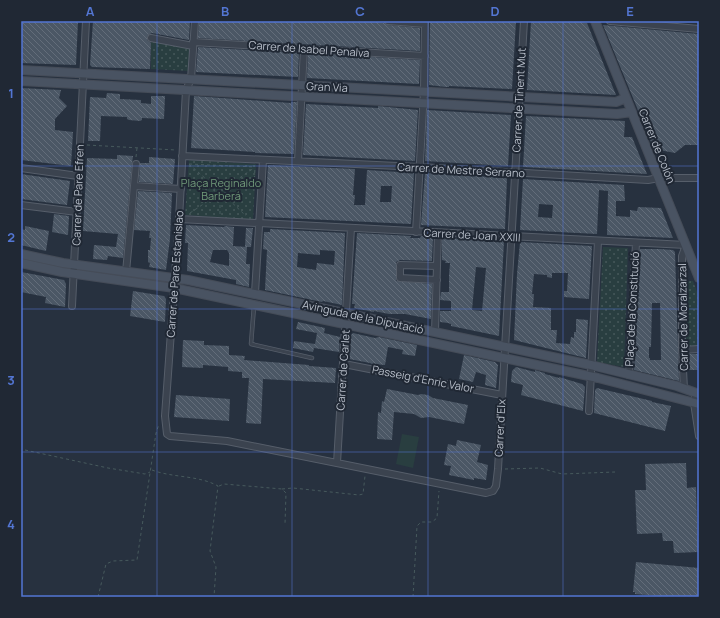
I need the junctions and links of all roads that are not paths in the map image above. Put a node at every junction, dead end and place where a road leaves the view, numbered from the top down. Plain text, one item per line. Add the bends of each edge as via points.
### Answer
1 (86, 21) edge
2 (195, 21) edge
3 (388, 21) edge
4 (524, 21) edge
5 (595, 21) edge
6 (610, 21) edge
7 (425, 22) edge
8 (699, 29) edge
9 (152, 38) dead end
10 (193, 44) junction
11 (304, 49) junction
12 (425, 56) junction
13 (21, 70) edge
14 (83, 73) junction
15 (191, 79) junction
16 (21, 81) edge
17 (82, 84) junction
18 (303, 85) junction
19 (186, 90) junction
20 (424, 92) junction
21 (302, 97) junction
22 (519, 97) junction
23 (626, 98) junction
24 (423, 103) junction
25 (518, 108) junction
26 (632, 112) junction
27 (183, 153) junction
28 (263, 160) junction
29 (298, 162) junction
30 (136, 164) road end
31 (419, 167) junction
32 (21, 168) edge
33 (515, 173) junction
34 (78, 176) junction
35 (659, 178) junction
36 (699, 178) edge
37 (134, 186) junction
38 (181, 189) junction
39 (21, 206) edge
40 (77, 212) junction
41 (179, 219) junction
42 (259, 223) junction
43 (351, 228) junction
44 (416, 232) junction
45 (438, 233) junction
46 (512, 237) junction
47 (598, 241) junction
48 (636, 243) junction
49 (686, 245) junction
50 (21, 254) edge
51 (21, 263) edge
52 (75, 265) junction
53 (437, 266) junction
54 (126, 272) junction
55 (74, 274) junction
56 (175, 277) junction
57 (699, 278) edge
58 (437, 280) junction
59 (174, 288) junction
60 (255, 294) junction
61 (254, 305) junction
62 (72, 306) dead end
63 (346, 313) junction
64 (346, 324) junction
65 (435, 332) junction
66 (505, 347) junction
67 (699, 349) edge
68 (682, 350) junction
69 (312, 358) dead end
70 (504, 358) junction
71 (344, 364) junction
72 (591, 365) junction
73 (629, 375) junction
74 (591, 376) junction
75 (684, 388) junction
76 (502, 395) junction
77 (699, 395) edge
78 (697, 404) edge
79 (589, 411) dead end
80 (699, 436) edge
81 (337, 463) junction

1 - 14 street, Carrer de Pare Efren
2 - 10 street
3 - 7 street
4 - 22 street, Carrer de Tinent Mut
5 - 23 street, Carrer de Colón
6 - 8 street
7 - 12 street
9 - 10 street, Carrer de Isabel Penalva
10 - 11 street, Carrer de Isabel Penalva
10 - 15 street
11 - 12 street, Carrer de Isabel Penalva
11 - 18 street
12 - 20 street
13 - 14 street, Gran Via
14 - 15 street, Gran Via
14 - 17 street, Carrer de Pare Efren
15 - 18 street, Gran Via
15 - 19 street
16 - 17 street, Gran Via
17 - 19 street, Gran Via
17 - 34 street, Carrer de Pare Efren
18 - 20 street, Gran Via
18 - 21 street
19 - 21 street, Gran Via
19 - 27 street, Carrer de Pare Estanislao
20 - 22 street, Gran Via
20 - 24 street
21 - 24 street, Gran Via
21 - 29 street
22 - 23 street, Gran Via via 616,102
22 - 25 street, Carrer de Tinent Mut
23 - 26 street, Carrer de Colón
24 - 25 street, Gran Via
24 - 31 street
25 - 26 street, Gran Via via 617,114
25 - 33 street, Carrer de Tinent Mut
26 - 35 street, Carrer de Colón
27 - 28 street
27 - 38 street, Carrer de Pare Estanislao
28 - 29 street, Carrer de Mestre Serrano
28 - 42 street
29 - 31 street, Carrer de Mestre Serrano
30 - 37 street
31 - 33 street, Carrer de Mestre Serrano
31 - 44 street
32 - 34 street
33 - 35 street, Carrer de Mestre Serrano via 648,180
33 - 46 street, Carrer de Tinent Mut
34 - 40 street, Carrer de Pare Efren
35 - 36 street, Carrer de Mestre Serrano
35 - 49 street, Carrer de Colón
37 - 38 street
37 - 54 street
38 - 41 street, Carrer de Pare Estanislao
39 - 40 street
40 - 52 street, Carrer de Pare Efren
41 - 42 street
41 - 56 street, Carrer de Pare Estanislao
42 - 43 street, Carrer de Joan XXIII
42 - 60 street
43 - 44 street, Carrer de Joan XXIII
43 - 63 street, Carrer de Carlet
44 - 45 street, Carrer de Joan XXIII
45 - 46 street, Carrer de Joan XXIII
45 - 53 street
46 - 47 street, Carrer de Joan XXIII
46 - 66 street, Carrer de Tinent Mut
47 - 48 street, Carrer de Joan XXIII
47 - 72 street
48 - 49 street, Carrer de Joan XXIII
48 - 73 street, Plaça de la Constitució
49 - 57 street, Carrer de Colón
49 - 68 street, Carrer de Moralzarzal via 682,256
50 - 52 street, Avinguda de la Diputació
51 - 55 street, Avinguda de la Diputació
52 - 54 street, Avinguda de la Diputació
52 - 55 street, Carrer de Pare Efren
53 - 58 street
53 - 58 street via 400,265 400,278
54 - 56 street, Avinguda de la Diputació
55 - 59 street, Avinguda de la Diputació
55 - 62 street, Carrer de Pare Efren
56 - 59 street, Carrer de Pare Estanislao
56 - 60 street, Avinguda de la Diputació
58 - 65 street
59 - 61 street, Avinguda de la Diputació
59 - 81 street, Carrer de Pare Estanislao via 164,416 167,434 227,441
60 - 63 street, Avinguda de la Diputació
61 - 64 street, Avinguda de la Diputació
61 - 69 lane via 251,344
63 - 64 street, Carrer de Carlet
63 - 65 street, Avinguda de la Diputació
64 - 70 street, Avinguda de la Diputació
64 - 71 street, Carrer de Carlet
65 - 66 street, Avinguda de la Diputació
66 - 70 street, Carrer d'Elx
66 - 72 street, Avinguda de la Diputació
67 - 68 street
68 - 75 street, Carrer de Moralzarzal
70 - 74 street, Avinguda de la Diputació
70 - 76 street, Carrer d'Elx
71 - 76 street, Passeig d'Enric Valor
71 - 81 street, Carrer de Carlet
72 - 73 street, Avinguda de la Diputació
72 - 74 street
73 - 75 street, Avinguda de la Diputació
74 - 78 street, Avinguda de la Diputació
74 - 79 street
75 - 77 street, Avinguda de la Diputació
76 - 81 street, Carrer d'Elx via 498,469 493,491 486,493
77 - 78 street via 695,397
78 - 80 street

